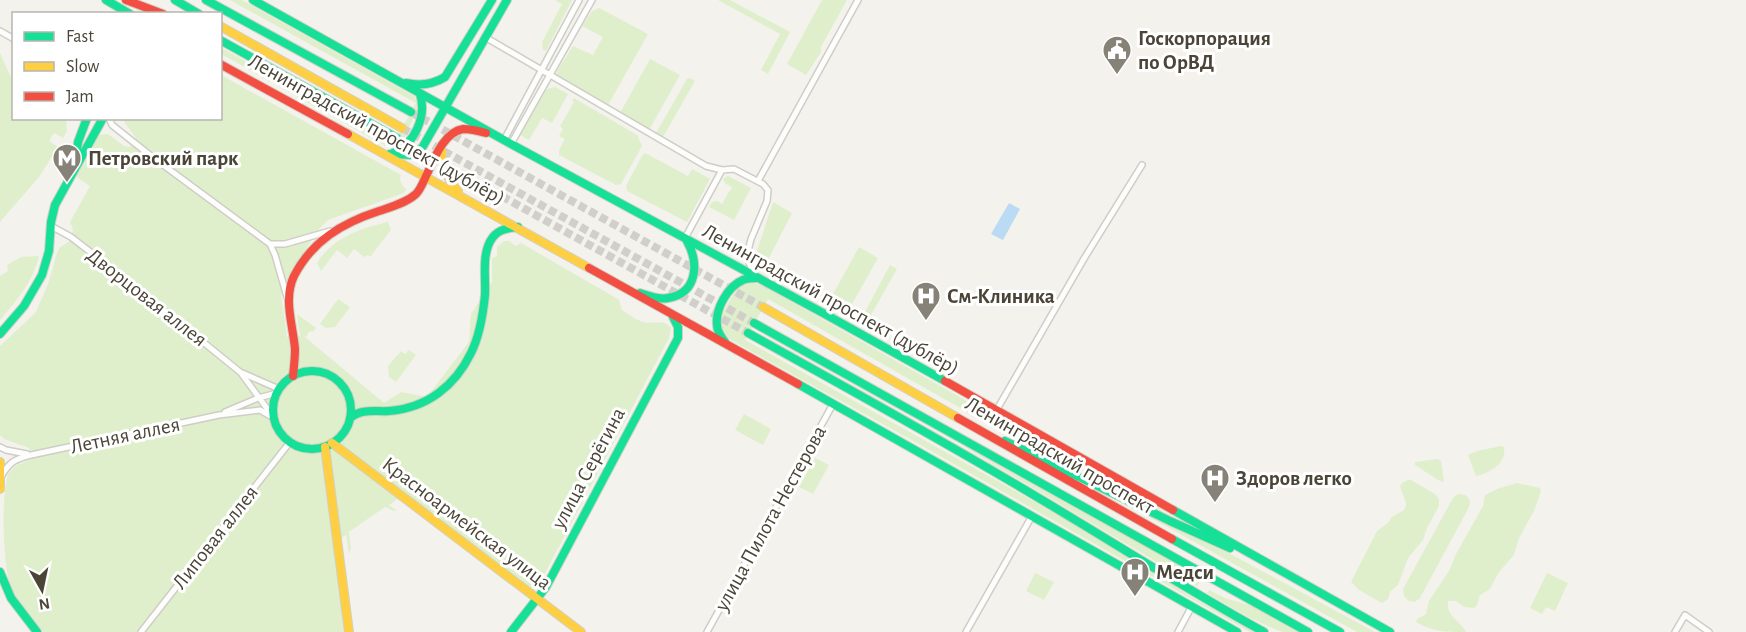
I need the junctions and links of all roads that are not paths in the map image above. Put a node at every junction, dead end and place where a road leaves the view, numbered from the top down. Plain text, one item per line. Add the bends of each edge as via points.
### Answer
1 (106, 0) edge
2 (126, 0) edge
3 (175, 0) edge
4 (206, 0) edge
5 (212, 0) edge
6 (253, 0) edge
7 (492, 0) edge
8 (507, 0) edge
9 (579, 0) edge
10 (592, 0) edge
11 (858, 0) edge
12 (127, 12) edge
13 (158, 12) edge
14 (196, 12) edge
15 (231, 14) junction
16 (222, 27) edge
17 (485, 37) junction
18 (222, 41) edge
19 (222, 65) edge
20 (541, 70) junction
21 (550, 75) junction
22 (391, 77) junction
23 (420, 93) junction
24 (445, 107) junction
25 (411, 112) tunnel mouth
26 (86, 120) edge
27 (102, 120) edge
28 (110, 120) edge
29 (402, 128) tunnel mouth
30 (496, 135) junction
31 (397, 138) tunnel mouth
32 (504, 140) junction
33 (443, 144) junction
34 (512, 144) junction
35 (380, 152) junction
36 (389, 154) junction
37 (1142, 165) dead end
38 (74, 168) junction
39 (722, 170) junction
40 (427, 176) junction
41 (758, 181) junction
42 (461, 196) junction
43 (51, 226) junction
44 (518, 227) junction
45 (332, 230) junction
46 (685, 238) junction
47 (270, 244) junction
48 (754, 275) junction
49 (767, 282) junction
50 (624, 288) junction
51 (289, 305) junction
52 (763, 307) tunnel mouth
53 (672, 315) junction
54 (754, 323) tunnel mouth
55 (748, 333) tunnel mouth
56 (0, 334) edge
57 (731, 348) junction
58 (240, 372) junction
59 (292, 376) junction
60 (278, 391) junction
61 (258, 398) junction
62 (832, 404) junction
63 (996, 411) junction
64 (219, 415) junction
65 (274, 418) junction
66 (350, 418) junction
67 (973, 426) junction
68 (290, 442) junction
69 (329, 445) junction
70 (0, 447) edge
71 (31, 455) junction
72 (0, 462) edge
73 (0, 479) edge
74 (0, 489) edge
75 (1032, 516) junction
76 (1270, 566) junction
77 (0, 572) edge
78 (538, 599) junction
79 (1192, 606) junction
80 (37, 632) edge
81 (141, 632) edge
82 (350, 632) edge
83 (511, 632) edge
84 (581, 632) edge
85 (707, 632) edge
86 (966, 632) edge
87 (1178, 632) edge
88 (1237, 632) edge
89 (1264, 632) edge
90 (1308, 632) edge
91 (1340, 632) edge
92 (1390, 632) edge
93 (1675, 632) edge
94 (1709, 632) edge

1 - 12 main road
2 - 13 main road
3 - 14 main road
4 - 15 main road
5 - 15 main road
6 - 22 main road, Ленинградский проспект (дублёр)
7 - 22 main road via 445,78 420,85
8 - 17 main road
9 - 20 street
10 - 21 street
11 - 41 street
15 - 25 main road
16 - 29 main road
17 - 20 street
17 - 24 main road
18 - 31 main road, Ленинградский проспект (дублёр)
19 - 35 main road, Ленинградский проспект (дублёр)
20 - 21 street
20 - 32 street
21 - 34 street
21 - 39 street via 706,166
22 - 23 main road, Ленинградский проспект (дублёр)
23 - 24 main road, Ленинградский проспект (дублёр)
23 - 36 main road via 422,114 410,142
24 - 30 main road, Ленинградский проспект (дублёр)
24 - 36 main road via 418,152 404,157
26 - 38 main road
27 - 38 main road
28 - 47 street via 156,160
30 - 32 main road, Ленинградский проспект (дублёр)
30 - 33 main road via 468,129 457,131
32 - 34 main road, Ленинградский проспект (дублёр)
33 - 40 main road
33 - 42 main road via 444,171
34 - 46 main road, Ленинградский проспект (дублёр)
35 - 36 main road
35 - 40 main road, Ленинградский проспект (дублёр)
37 - 63 street
38 - 43 main road via 55,205
39 - 41 street via 730,168
39 - 46 street
40 - 42 main road, Ленинградский проспект (дублёр)
40 - 45 main road via 412,198
41 - 48 street via 768,193 748,251
42 - 44 main road, Ленинградский проспект (дублёр)
43 - 56 main road via 48,254 36,287
43 - 58 street, Дворцовая аллея via 90,251
44 - 50 main road, Ленинградский проспект (дублёр)
44 - 66 main road via 498,231 492,238 474,346 449,386 422,405 389,411 362,410
45 - 47 street via 285,244
45 - 51 main road via 315,246 294,277
46 - 48 main road, Ленинградский проспект (дублёр)
46 - 50 main road via 696,267 687,288 661,298
47 - 51 street
48 - 49 main road, Ленинградский проспект (дублёр)
49 - 57 main road via 759,278 741,280 731,288 717,311 718,334
49 - 63 main road, Ленинградский проспект (дублёр)
50 - 53 main road, Ленинградский проспект (дублёр)
51 - 59 main road via 295,359
52 - 67 main road, Ленинградский проспект
53 - 57 main road, Ленинградский проспект (дублёр)
53 - 78 main road, улица Серёгина via 678,324 678,338
54 - 90 main road, Ленинградский проспект
55 - 89 main road via 988,468
57 - 62 main road, Ленинградский проспект (дублёр)
58 - 60 street, Дворцовая аллея
58 - 61 street, Дворцовая аллея
59 - 60 main road
59 - 66 main road via 316,371 336,379 349,396
60 - 61 street, Летняя аллея
60 - 65 main road
61 - 64 street, Летняя аллея
61 - 65 street, Дворцовая аллея
62 - 75 main road, Ленинградский проспект (дублёр)
62 - 85 street, улица Пилота Нестерова
63 - 76 main road, Ленинградский проспект (дублёр)
64 - 65 street, Летняя аллея via 260,410
64 - 71 street, Летняя аллея
65 - 68 main road
66 - 69 main road via 343,433
67 - 76 main road
67 - 91 main road, Ленинградский проспект
68 - 69 main road via 315,449
68 - 81 street, Липовая аллея
69 - 78 main road, Красноармейская улица
69 - 82 main road
70 - 71 street, Летняя аллея
71 - 73 street, Летняя аллея via 12,462
72 - 73 main road
73 - 74 main road
75 - 79 main road, Ленинградский проспект (дублёр)
75 - 86 street
76 - 92 main road, Ленинградский проспект (дублёр)
77 - 80 main road via 11,598
78 - 83 main road, улица Серёгина
78 - 84 main road, Красноармейская улица
79 - 87 street
79 - 88 main road, Ленинградский проспект (дублёр)
93 - 94 street via 1685,615

